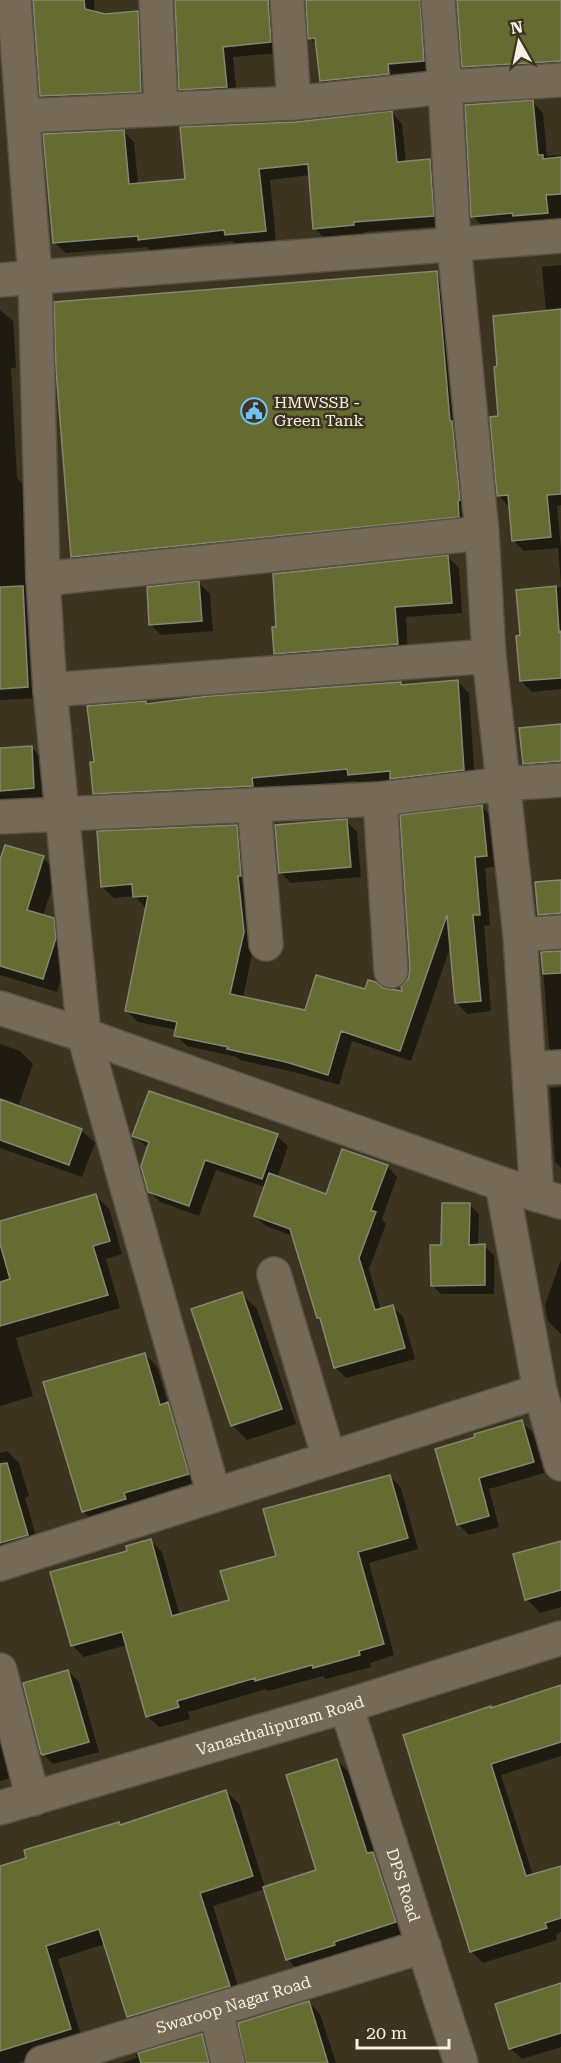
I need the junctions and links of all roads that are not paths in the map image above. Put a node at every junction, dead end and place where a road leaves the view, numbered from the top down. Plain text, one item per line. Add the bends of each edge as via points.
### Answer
1 (14, 0) edge
2 (156, 0) edge
3 (287, 0) edge
4 (438, 0) edge
5 (561, 80) edge
6 (445, 87) junction
7 (294, 103) junction
8 (161, 109) junction
9 (23, 116) junction
10 (561, 236) edge
11 (454, 245) junction
12 (35, 278) junction
13 (0, 280) edge
14 (482, 533) junction
15 (43, 579) junction
16 (489, 656) junction
17 (50, 690) junction
18 (561, 780) edge
19 (503, 784) junction
20 (380, 799) junction
21 (254, 805) junction
22 (63, 814) junction
23 (0, 817) edge
24 (561, 932) edge
25 (520, 936) junction
26 (266, 944) dead end
27 (391, 971) dead end
28 (0, 1008) edge
29 (84, 1035) junction
30 (545, 1068) edge
31 (502, 1184) junction
32 (549, 1198) edge
33 (274, 1274) dead end
34 (540, 1391) junction
35 (328, 1458) junction
36 (561, 1464) edge
37 (214, 1496) junction
38 (0, 1564) edge
39 (561, 1638) edge
40 (0, 1670) edge
41 (346, 1706) junction
42 (33, 1799) junction
43 (0, 1808) edge
44 (424, 1946) junction
45 (216, 2011) junction
46 (42, 2063) edge
47 (228, 2063) edge
48 (461, 2063) edge

1 - 9 street
2 - 8 street
3 - 7 street
4 - 6 street
5 - 6 street
6 - 7 street
6 - 11 street
7 - 8 street
8 - 9 street
9 - 12 street
10 - 11 street
11 - 12 street
11 - 14 street
12 - 13 street
12 - 15 street
14 - 15 street
14 - 16 street
15 - 17 street
16 - 17 street
16 - 19 street
17 - 22 street
18 - 19 street
19 - 20 street
19 - 25 street
20 - 21 street
20 - 27 street
21 - 22 street
21 - 26 street
22 - 23 street
22 - 29 street
24 - 25 street
25 - 30 street
28 - 29 street
29 - 31 street
29 - 37 street
30 - 32 street
31 - 32 street
31 - 34 street
33 - 35 street
34 - 35 street
34 - 36 street
35 - 37 street
37 - 38 street
39 - 41 street, Vanasthalipuram Road
40 - 42 street
41 - 42 street, Vanasthalipuram Road
41 - 44 street, DPS Road
42 - 43 street, Vanasthalipuram Road
44 - 45 street, Swaroop Nagar Road
44 - 48 street, DPS Road
45 - 46 street, Swaroop Nagar Road
45 - 47 street

